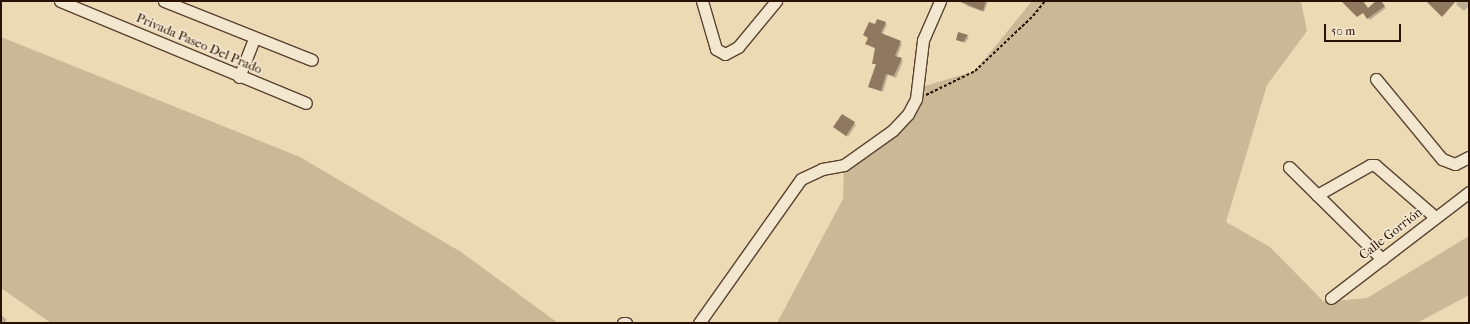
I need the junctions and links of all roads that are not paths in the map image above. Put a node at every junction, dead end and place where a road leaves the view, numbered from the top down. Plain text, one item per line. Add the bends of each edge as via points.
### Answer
1 (60, 1) edge
2 (164, 1) edge
3 (702, 1) edge
4 (776, 1) edge
5 (940, 1) edge
6 (254, 39) junction
7 (312, 60) dead end
8 (239, 77) junction
9 (1376, 79) dead end
10 (306, 103) dead end
11 (1469, 157) edge
12 (1289, 167) dead end
13 (1469, 192) edge
14 (1317, 195) junction
15 (1435, 217) junction
16 (1382, 259) junction
17 (1331, 298) dead end
18 (699, 323) edge

1 - 8 street, Privada Paseo Del Prado
2 - 6 street
3 - 4 street via 716,49 725,54 738,47
5 - 18 street via 923,40 916,100 893,130 844,165 822,169 802,179
6 - 7 street
6 - 8 street
8 - 10 street, Privada Paseo Del Prado
9 - 11 street via 1442,159 1455,164
12 - 14 street
13 - 15 street, Calle Gorrión
14 - 15 street via 1370,165 1375,165
14 - 16 street
15 - 16 street, Calle Gorrión
16 - 17 street, Calle Gorrión

